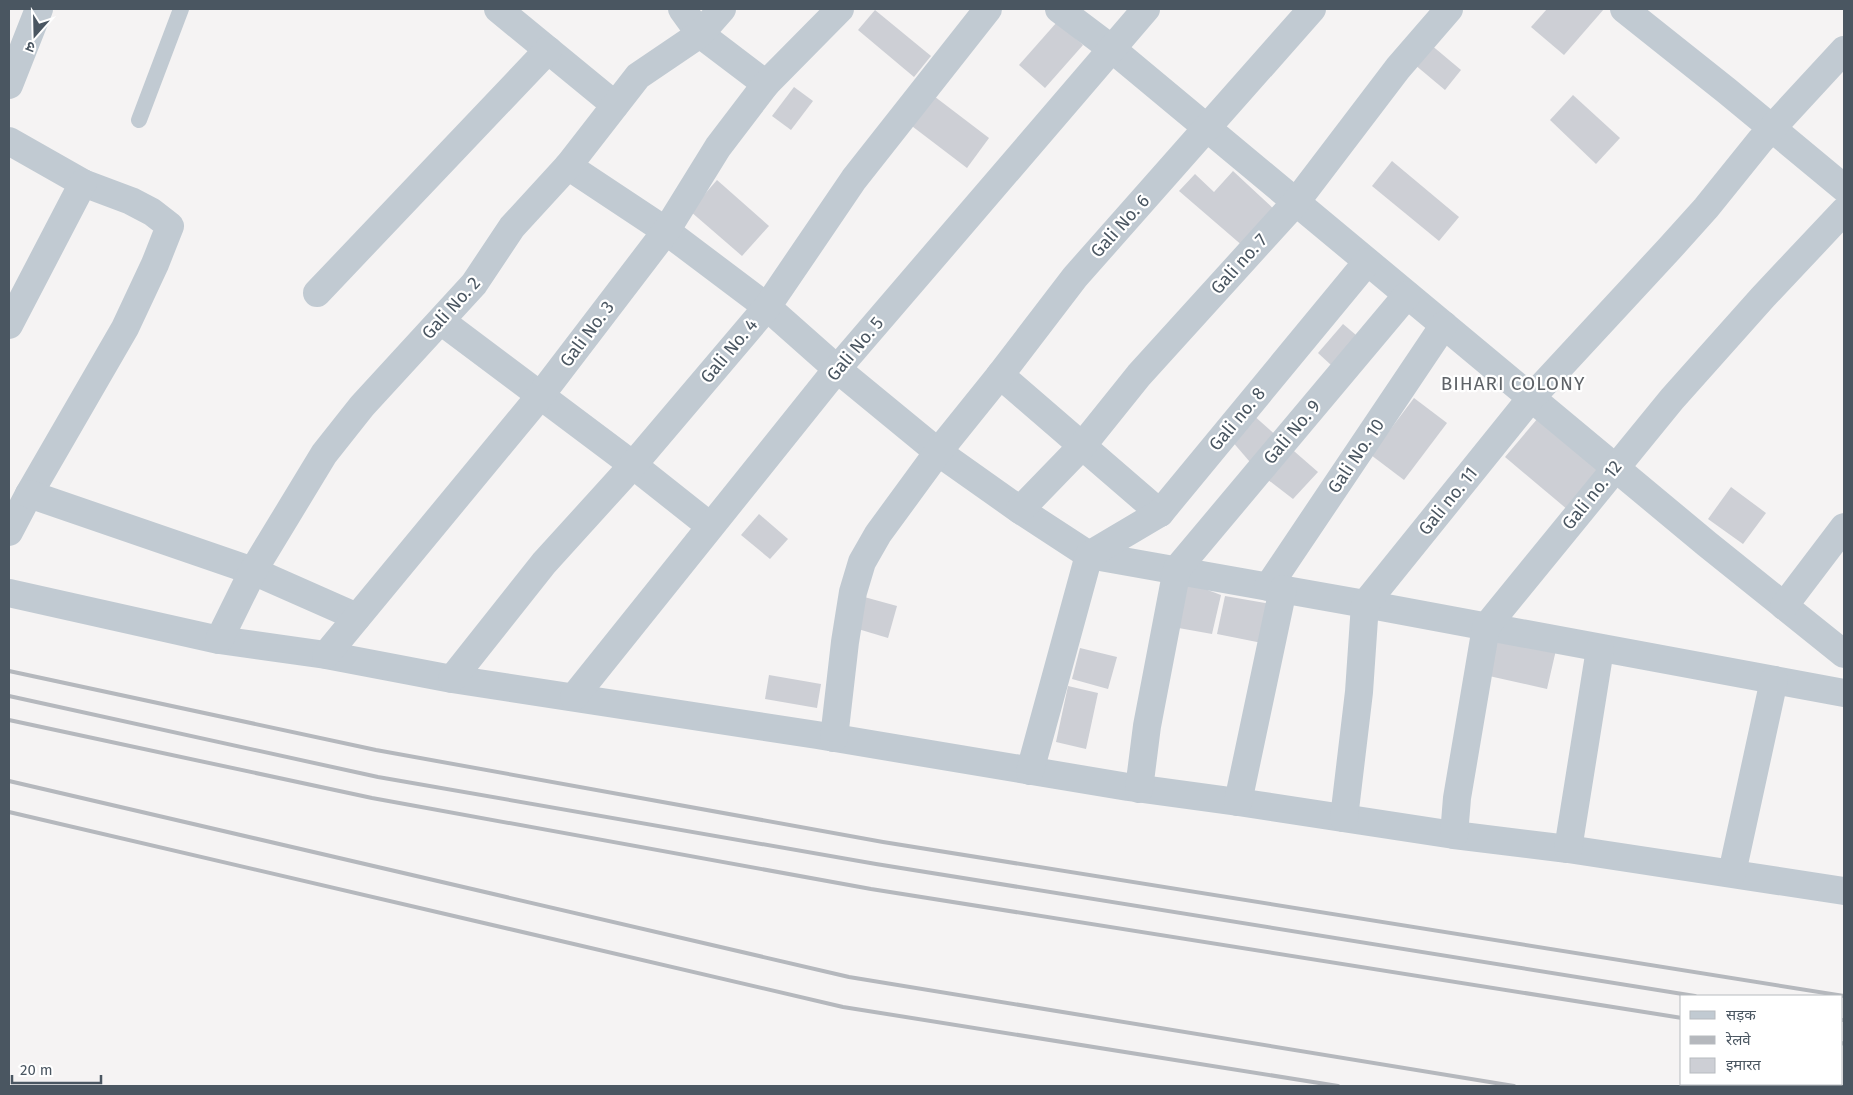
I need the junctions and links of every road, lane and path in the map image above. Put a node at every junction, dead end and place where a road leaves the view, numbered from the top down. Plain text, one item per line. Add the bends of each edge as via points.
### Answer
1 (39, 9) edge
2 (181, 9) edge
3 (498, 9) edge
4 (682, 9) edge
5 (722, 9) edge
6 (840, 9) edge
7 (988, 9) edge
8 (1059, 9) edge
9 (1146, 9) edge
10 (1312, 9) edge
11 (1448, 9) edge
12 (1624, 9) edge
13 (700, 34) junction
14 (1112, 49) junction
15 (548, 50) junction
16 (1844, 50) edge
17 (766, 84) junction
18 (9, 85) edge
19 (615, 105) junction
20 (139, 120) dead end
21 (1207, 128) junction
22 (1772, 128) junction
23 (9, 141) edge
24 (568, 166) junction
25 (83, 183) junction
26 (1844, 188) edge
27 (1296, 202) junction
28 (1844, 211) edge
29 (666, 231) junction
30 (1367, 262) junction
31 (317, 293) dead end
32 (1407, 295) junction
33 (767, 307) junction
34 (441, 321) junction
35 (9, 325) edge
36 (1444, 326) junction
37 (837, 369) junction
38 (1000, 375) junction
39 (540, 396) junction
40 (1530, 398) junction
41 (1082, 446) junction
42 (938, 452) junction
43 (633, 465) junction
44 (1615, 468) junction
45 (29, 494) junction
46 (1020, 510) junction
47 (1160, 513) junction
48 (710, 526) junction
49 (1844, 527) edge
50 (9, 532) edge
51 (1088, 555) junction
52 (1176, 569) junction
53 (253, 571) junction
54 (1276, 588) junction
55 (9, 593) edge
56 (1365, 604) junction
57 (1784, 606) junction
58 (357, 617) junction
59 (1486, 627) junction
60 (219, 640) junction
61 (1600, 649) junction
62 (1844, 654) edge
63 (326, 655) junction
64 (452, 679) junction
65 (1774, 680) junction
66 (1844, 693) edge
67 (574, 697) junction
68 (834, 738) junction
69 (1030, 771) junction
70 (1139, 789) junction
71 (1238, 802) junction
72 (1344, 818) junction
73 (1454, 835) junction
74 (1568, 849) junction
75 (1732, 873) junction
76 (1843, 884) edge

1 - 18 street
2 - 20 lane
3 - 15 street
4 - 13 street
5 - 13 street, Gali No. 2
6 - 17 street, Gali No. 3
7 - 33 street, Gali No. 4 via 854,179
8 - 14 street
9 - 14 street, Gali No. 5
10 - 21 street, Gali No. 6
11 - 27 street, Gali no. 7 via 1398,68
12 - 22 street
13 - 17 street
13 - 19 street, Gali No. 2 via 638,76
14 - 21 street
14 - 37 street, Gali No. 5
15 - 19 street
15 - 31 street
16 - 22 street, Gali no. 11
17 - 29 street, Gali No. 3 via 718,147
19 - 24 street, Gali No. 2
21 - 27 street
21 - 38 street, Gali No. 6 via 1076,277
22 - 26 street
22 - 40 street, Gali no. 11 via 1706,208
23 - 25 street
24 - 29 street
24 - 34 street, Gali No. 2 via 512,227 474,284
25 - 35 street
25 - 45 street via 131,201 170,226 156,264 125,328
27 - 30 street
27 - 41 street, Gali no. 7 via 1139,375
28 - 44 street, Gali no. 12 via 1672,399
29 - 33 street
29 - 39 street, Gali No. 3
30 - 32 street
30 - 47 street, Gali no. 8
32 - 36 street
32 - 52 street, Gali No. 9
33 - 37 street
33 - 43 street, Gali No. 4
34 - 39 street
34 - 53 street, Gali No. 2 via 374,392 324,454
36 - 40 street
36 - 54 street, Gali No. 10
37 - 42 street
37 - 48 street, Gali No. 5
38 - 41 street
38 - 42 street, Gali No. 6
39 - 43 street
39 - 58 street, Gali No. 3
40 - 44 street
40 - 56 street, Gali no. 11
41 - 46 street, Gali no. 7
41 - 47 street
42 - 46 street
42 - 68 street, Gali No. 6 via 878,534 862,562 850,608
43 - 48 street
43 - 64 street, Gali No. 4 via 544,563
44 - 57 street
44 - 59 street, Gali no. 12
45 - 50 street
45 - 53 street
46 - 51 street
47 - 51 street, Gali no. 8
48 - 67 street, Gali No. 5
49 - 57 street
51 - 52 street
51 - 69 street
52 - 54 street
52 - 70 street via 1147,726
53 - 58 street
53 - 60 street, Gali No. 2
54 - 56 street
54 - 71 street
55 - 60 street
56 - 59 street
56 - 72 street via 1358,701
57 - 62 street
58 - 63 street, Gali No. 3
59 - 61 street
59 - 73 street, Gali no. 12 via 1457,798
60 - 63 street
61 - 65 street
61 - 74 street
63 - 64 street
64 - 67 street
65 - 66 street
65 - 75 street
67 - 68 street
68 - 69 street
69 - 70 street
70 - 71 street
71 - 72 street
72 - 73 street
73 - 74 street
74 - 75 street
75 - 76 street

